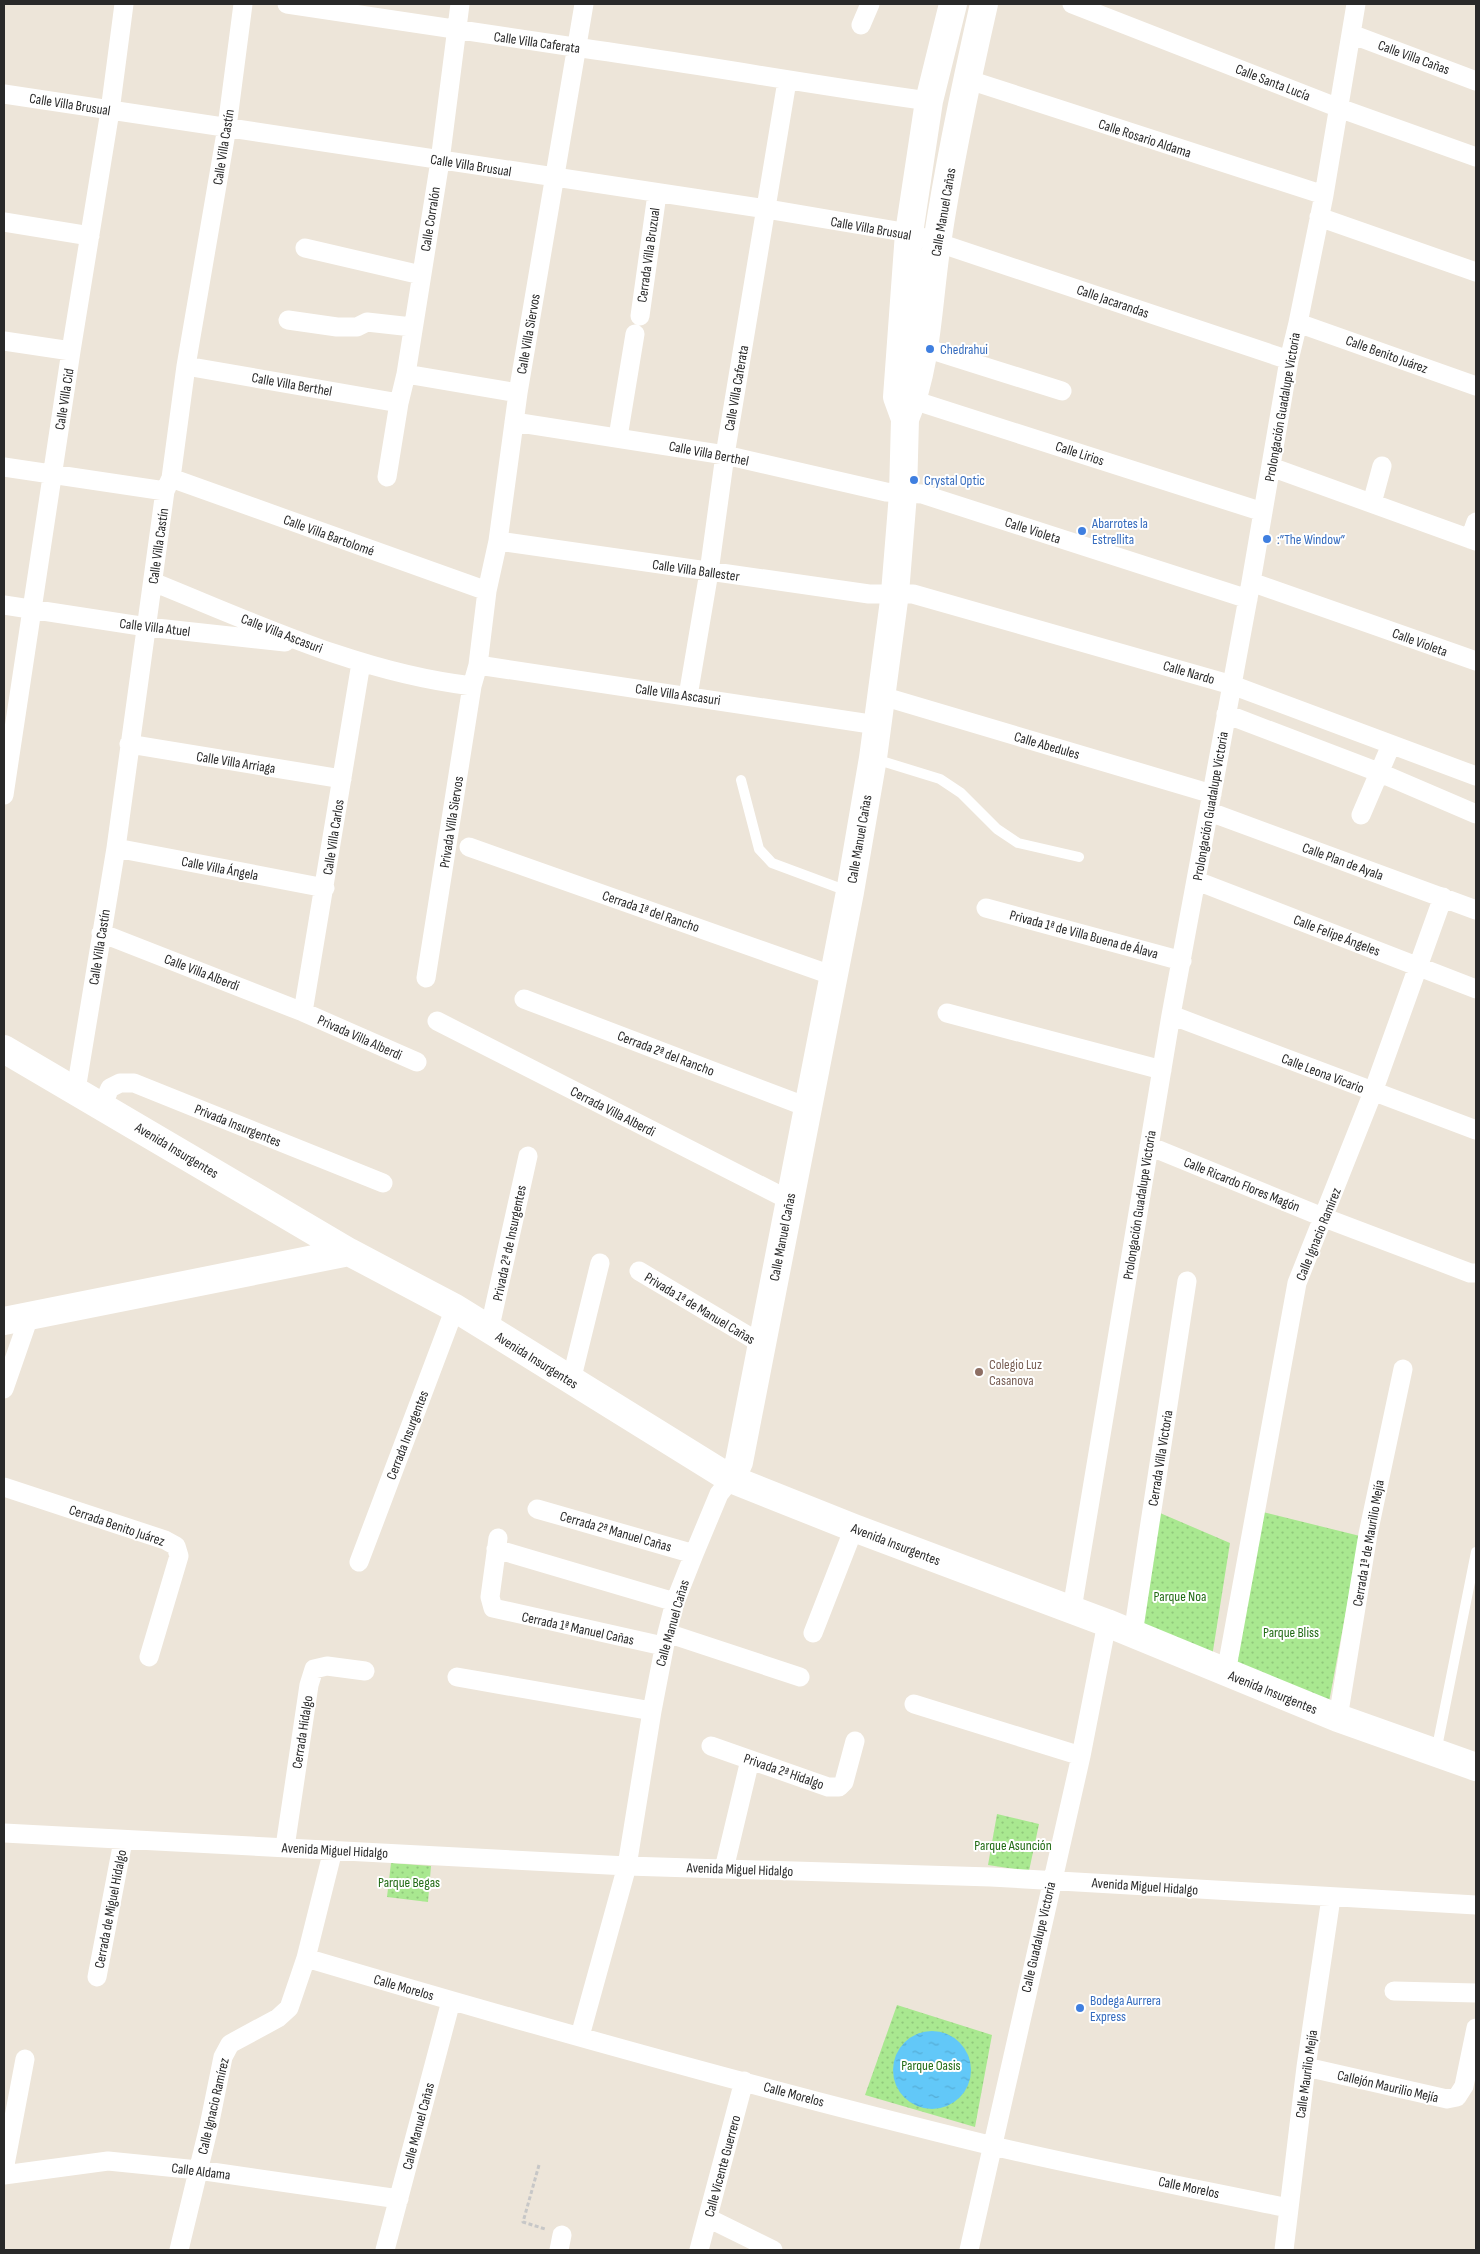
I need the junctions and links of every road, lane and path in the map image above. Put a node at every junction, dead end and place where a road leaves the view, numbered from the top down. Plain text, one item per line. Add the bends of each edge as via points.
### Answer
1 (124, 4) edge
2 (243, 4) edge
3 (286, 4) edge
4 (460, 4) edge
5 (584, 4) edge
6 (870, 4) edge
7 (953, 4) edge
8 (984, 4) edge
9 (1072, 4) edge
10 (1356, 4) edge
11 (861, 25) dead end
12 (456, 31) junction
13 (1351, 34) junction
14 (576, 47) junction
15 (966, 79) junction
16 (787, 81) junction
17 (1476, 81) edge
18 (4, 94) edge
19 (929, 101) junction
20 (1339, 108) junction
21 (110, 111) junction
22 (227, 127) junction
23 (1476, 157) edge
24 (440, 161) junction
25 (554, 178) junction
26 (657, 194) junction
27 (1324, 195) junction
28 (767, 209) junction
29 (1319, 217) junction
30 (4, 222) edge
31 (909, 233) junction
32 (90, 236) junction
33 (937, 242) junction
34 (305, 248) dead end
35 (1476, 272) edge
36 (421, 275) junction
37 (640, 316) dead end
38 (288, 320) dead end
39 (1298, 323) junction
40 (412, 327) junction
41 (635, 334) dead end
42 (4, 341) edge
43 (922, 347) junction
44 (71, 351) junction
45 (1289, 360) junction
46 (186, 366) junction
47 (406, 374) junction
48 (1476, 386) edge
49 (1062, 390) dead end
50 (518, 393) junction
51 (398, 402) junction
52 (905, 405) junction
53 (514, 422) junction
54 (618, 437) junction
55 (725, 455) junction
56 (1382, 466) dead end
57 (4, 467) edge
58 (1271, 467) junction
59 (52, 475) junction
60 (386, 477) dead end
61 (168, 485) junction
62 (903, 494) junction
63 (1372, 503) junction
64 (1263, 512) junction
65 (1474, 534) edge
66 (498, 541) junction
67 (709, 572) junction
68 (153, 582) junction
69 (1250, 590) junction
70 (487, 591) junction
71 (895, 593) junction
72 (4, 605) edge
73 (31, 609) junction
74 (147, 627) junction
75 (308, 645) junction
76 (1476, 662) edge
77 (362, 663) junction
78 (478, 665) junction
79 (1232, 685) junction
80 (472, 686) junction
81 (688, 696) junction
82 (882, 696) junction
83 (1226, 714) junction
84 (877, 725) junction
85 (9, 731) edge
86 (129, 744) junction
87 (1391, 745) junction
88 (873, 758) junction
89 (1378, 772) junction
90 (1476, 776) edge
91 (342, 779) junction
92 (741, 780) dead end
93 (1212, 794) junction
94 (4, 795) edge
95 (1210, 812) junction
96 (1476, 814) edge
97 (1361, 815) dead end
98 (469, 847) dead end
99 (116, 848) junction
100 (1079, 857) dead end
101 (1197, 881) junction
102 (325, 888) junction
103 (850, 892) junction
104 (1443, 897) junction
105 (986, 908) dead end
106 (1476, 910) edge
107 (101, 933) junction
108 (1182, 961) junction
109 (1417, 966) junction
110 (834, 976) junction
111 (426, 978) dead end
112 (1476, 989) edge
113 (524, 999) dead end
114 (303, 1012) junction
115 (947, 1012) dead end
116 (1171, 1015) junction
117 (436, 1021) dead end
118 (4, 1048) edge
119 (417, 1062) dead end
120 (1162, 1070) junction
121 (76, 1090) junction
122 (1373, 1092) junction
123 (102, 1106) junction
124 (807, 1107) junction
125 (1476, 1130) edge
126 (1149, 1146) junction
127 (528, 1156) dead end
128 (383, 1183) dead end
129 (790, 1200) junction
130 (1325, 1218) junction
131 (349, 1252) junction
132 (600, 1262) dead end
133 (639, 1271) dead end
134 (1476, 1273) edge
135 (1187, 1281) dead end
136 (455, 1308) junction
137 (16, 1319) edge
138 (490, 1331) junction
139 (762, 1344) junction
140 (1402, 1369) dead end
141 (571, 1381) junction
142 (4, 1389) edge
143 (731, 1479) junction
144 (4, 1487) edge
145 (538, 1509) dead end
146 (854, 1528) junction
147 (1476, 1552) edge
148 (694, 1554) junction
149 (359, 1562) dead end
150 (675, 1602) junction
151 (1072, 1609) junction
152 (1108, 1624) junction
153 (813, 1633) dead end
154 (1133, 1634) junction
155 (665, 1639) junction
156 (149, 1657) dead end
157 (365, 1671) dead end
158 (1226, 1673) junction
159 (457, 1677) dead end
160 (800, 1677) dead end
161 (914, 1704) dead end
162 (652, 1711) junction
163 (1338, 1718) junction
164 (855, 1741) dead end
165 (711, 1746) dead end
166 (1436, 1753) junction
167 (1081, 1756) junction
168 (750, 1760) junction
169 (1476, 1767) edge
170 (4, 1834) edge
171 (123, 1841) junction
172 (285, 1847) junction
173 (333, 1850) junction
174 (628, 1866) junction
175 (724, 1869) junction
176 (1051, 1880) junction
177 (1331, 1898) junction
178 (1476, 1905) edge
179 (306, 1958) junction
180 (96, 1977) dead end
181 (1394, 1991) dead end
182 (1476, 1993) edge
183 (451, 2001) junction
184 (1476, 2028) edge
185 (580, 2036) junction
186 (25, 2059) dead end
187 (1306, 2067) junction
188 (744, 2081) junction
189 (991, 2145) junction
190 (538, 2165) dead end
191 (4, 2170) edge
192 (198, 2170) junction
193 (4, 2175) edge
194 (399, 2199) junction
195 (1288, 2208) junction
196 (708, 2218) junction
197 (560, 2242) edge
198 (179, 2250) edge
199 (385, 2250) edge
200 (699, 2250) edge
201 (772, 2250) edge
202 (968, 2250) edge
203 (1284, 2250) edge

1 - 21 street, Calle Villa Cid
2 - 22 street, Calle Villa Castín
3 - 12 street, Calle Villa Caferata
4 - 12 street, Calle Corralón
5 - 14 street, Calle Villa Siervos
6 - 11 street
7 - 19 street, Calle Manuel Cañas
8 - 15 street, Calle Manuel Cañas
9 - 20 street, Calle Santa Lucía
10 - 13 street, Prolongación Guadalupe Victoria
12 - 14 street, Calle Villa Caferata
12 - 24 street, Calle Corralón
13 - 17 street, Calle Villa Cañas
13 - 20 street, Prolongación Guadalupe Victoria
14 - 16 street, Calle Villa Caferata
14 - 25 street, Calle Villa Siervos
15 - 27 street, Calle Rosario Aldama
15 - 33 street, Calle Manuel Cañas
16 - 19 street, Calle Villa Caferata
16 - 28 street, Calle Villa Caferata
18 - 21 street, Calle Villa Brusual
19 - 31 street, Calle Manuel Cañas
20 - 23 street, Calle Santa Lucía
20 - 27 street, Prolongación Guadalupe Victoria
21 - 22 street, Calle Villa Brusual
21 - 32 street, Calle Villa Cid
22 - 24 street, Calle Villa Brusual
22 - 46 street, Calle Villa Castín
24 - 25 street, Calle Villa Brusual
24 - 36 street, Calle Corralón
25 - 26 street, Calle Villa Brusual
25 - 50 street, Calle Villa Siervos
26 - 28 street, Calle Villa Brusual
26 - 37 street, Cerrada Villa Bruzual
27 - 29 street, Prolongación Guadalupe Victoria
28 - 31 street, Calle Villa Brusual
28 - 55 street, Calle Villa Caferata
29 - 35 street
29 - 39 street, Prolongación Guadalupe Victoria
30 - 32 street
31 - 33 street, Calle Villa Brusual
31 - 52 street, Calle Manuel Cañas
32 - 44 street, Calle Villa Cid
33 - 43 street, Calle Manuel Cañas
33 - 45 street, Calle Jacarandas
34 - 36 street
36 - 40 street, Calle Corralón
38 - 40 street via 338,328 357,327 367,322
39 - 45 street, Prolongación Guadalupe Victoria
39 - 48 street, Calle Benito Juárez
40 - 47 street, Calle Corralón
41 - 54 street
42 - 44 street
43 - 49 street
43 - 52 street, Calle Manuel Cañas via 919,378
44 - 59 street, Calle Villa Cid
45 - 58 street, Prolongación Guadalupe Victoria
46 - 51 street, Calle Villa Berthel
46 - 61 street, Calle Villa Castín
47 - 50 street
47 - 51 street, Calle Corralón
50 - 53 street, Calle Villa Siervos
51 - 60 street, Calle Corralón
52 - 62 street, Calle Manuel Cañas
52 - 64 street, Calle Lirios
53 - 54 street, Calle Villa Berthel
53 - 66 street, Calle Villa Siervos
54 - 55 street, Calle Villa Berthel
55 - 62 street, Calle Villa Berthel
55 - 67 street, Calle Villa Caferata
56 - 63 street
57 - 59 street, Calle Villa Bartolomé
58 - 63 street
58 - 64 street, Prolongación Guadalupe Victoria
59 - 61 street, Calle Villa Bartolomé
59 - 73 street, Calle Villa Cid
61 - 68 street, Calle Villa Castín
61 - 70 street, Calle Villa Bartolomé
62 - 69 street, Calle Violeta via 922,494
62 - 71 street, Calle Manuel Cañas
63 - 65 street
64 - 69 street, Prolongación Guadalupe Victoria
66 - 67 street, Calle Villa Ballester
66 - 70 street, Calle Villa Siervos
67 - 71 street, Calle Villa Ballester via 869,594
67 - 81 street, Calle Villa Caferata
68 - 74 street, Calle Villa Castín
68 - 75 street, Calle Villa Ascasuri
69 - 76 street, Calle Violeta
69 - 79 street, Prolongación Guadalupe Victoria
70 - 78 street, Calle Villa Siervos
71 - 79 street, Calle Nardo via 913,594
71 - 82 street, Calle Manuel Cañas
72 - 73 street, Calle Villa Atuel
73 - 74 street, Calle Villa Atuel
73 - 85 street, Calle Villa Cid
74 - 75 street, Calle Villa Atuel
74 - 86 street, Calle Villa Castín
75 - 77 street, Calle Villa Ascasuri
77 - 80 street, Calle Villa Ascasuri via 430,681
77 - 91 street, Calle Villa Carlos
78 - 80 street, Privada Villa Siervos
78 - 81 street, Calle Villa Ascasuri
79 - 83 street, Prolongación Guadalupe Victoria
79 - 87 street, Calle Nardo
80 - 111 street, Privada Villa Siervos
81 - 84 street, Calle Villa Ascasuri
82 - 84 street, Calle Manuel Cañas
82 - 93 street, Calle Abedules
83 - 89 street
83 - 93 street, Prolongación Guadalupe Victoria
84 - 88 street, Calle Manuel Cañas
85 - 94 street, Calle Villa Cid
86 - 91 street, Calle Villa Arriaga
86 - 99 street, Calle Villa Castín
87 - 89 street
87 - 90 street, Calle Nardo
88 - 100 lane via 940,779 1018,842
88 - 103 street, Calle Manuel Cañas
89 - 96 street
89 - 97 street
91 - 102 street, Calle Villa Carlos
92 - 103 lane via 759,849 772,863
93 - 95 street, Prolongación Guadalupe Victoria
95 - 101 street, Prolongación Guadalupe Victoria
95 - 104 street, Calle Plan de Ayala
98 - 110 street, Cerrada 1ª del Rancho
99 - 102 street, Calle Villa Ángela
99 - 107 street, Calle Villa Castín
101 - 108 street, Prolongación Guadalupe Victoria
101 - 109 street, Calle Felipe Ángeles
102 - 114 street, Calle Villa Carlos
103 - 110 street, Calle Manuel Cañas
104 - 106 street, Calle Plan de Ayala
104 - 109 street, Calle Ignacio Ramírez
105 - 108 street, Privada 1ª de Villa Buena de Álava
107 - 114 street, Calle Villa Alberdi
107 - 121 street, Calle Villa Castín
108 - 116 street, Prolongación Guadalupe Victoria
109 - 112 street, Calle Felipe Ángeles
109 - 122 street, Calle Ignacio Ramírez
110 - 124 street, Calle Manuel Cañas
113 - 124 street, Cerrada 2ª del Rancho
114 - 119 street, Privada Villa Alberdi
115 - 120 street
116 - 120 street, Prolongación Guadalupe Victoria
116 - 122 street, Calle Leona Vicario
117 - 129 street, Cerrada Villa Alberdi
118 - 121 street, Avenida Insurgentes
120 - 126 street, Prolongación Guadalupe Victoria
121 - 123 street, Avenida Insurgentes
122 - 125 street, Calle Leona Vicario
122 - 130 street, Calle Ignacio Ramírez
123 - 128 street, Privada Insurgentes via 110,1088 120,1083 134,1083
123 - 131 street, Avenida Insurgentes
124 - 129 street, Calle Manuel Cañas
126 - 130 street, Calle Ricardo Flores Magón
126 - 151 street, Prolongación Guadalupe Victoria
127 - 138 street, Privada 2ª de Insurgentes
129 - 139 street, Calle Manuel Cañas
130 - 134 street, Calle Ricardo Flores Magón
130 - 158 street, Calle Ignacio Ramírez via 1297,1283
131 - 136 street, Avenida Insurgentes
131 - 137 street
132 - 141 street
133 - 139 street, Privada 1ª de Manuel Cañas
135 - 154 street, Cerrada Villa Victoria
136 - 138 street, Avenida Insurgentes
136 - 149 street, Cerrada Insurgentes
137 - 142 street
138 - 141 street, Avenida Insurgentes
139 - 143 street, Calle Manuel Cañas via 739,1462
140 - 163 street, Cerrada 1ª de Maurilio Mejía via 1368,1534
141 - 143 street, Avenida Insurgentes
143 - 146 street, Avenida Insurgentes
143 - 148 street, Calle Manuel Cañas via 720,1494
144 - 156 street, Cerrada Benito Juárez via 176,1546 179,1556
145 - 148 street, Cerrada 2ª Manuel Cañas
146 - 151 street, Avenida Insurgentes
146 - 153 street
147 - 166 lane
148 - 150 street, Calle Manuel Cañas
150 - 155 street, Calle Manuel Cañas
150 - 155 street, Cerrada 1ª Manuel Cañas via 497,1544 490,1597 493,1608
151 - 152 street, Avenida Insurgentes
152 - 154 street, Avenida Insurgentes
152 - 167 street, Calle Guadalupe Victoria
154 - 158 street, Avenida Insurgentes
155 - 160 street, Cerrada 1ª Manuel Cañas
155 - 162 street, Calle Manuel Cañas
157 - 172 street, Cerrada Hidalgo via 327,1666 314,1669
158 - 163 street, Avenida Insurgentes
159 - 162 street
161 - 167 street
162 - 174 street, Calle Manuel Cañas
163 - 166 street, Avenida Insurgentes
164 - 168 street, Privada 2ª Hidalgo via 840,1788 828,1787
165 - 168 street, Privada 2ª Hidalgo
166 - 169 street, Avenida Insurgentes
167 - 176 street, Calle Guadalupe Victoria
168 - 175 street
170 - 171 street, Avenida Miguel Hidalgo
171 - 172 street, Avenida Miguel Hidalgo
171 - 180 street, Cerrada de Miguel Hidalgo
172 - 173 street, Avenida Miguel Hidalgo
173 - 174 street, Avenida Miguel Hidalgo
173 - 179 street, Calle Ignacio Ramírez
174 - 175 street, Avenida Miguel Hidalgo
174 - 185 street, Calle Manuel Cañas
175 - 176 street, Avenida Miguel Hidalgo
176 - 177 street, Avenida Miguel Hidalgo
176 - 189 street, Calle Guadalupe Victoria
177 - 178 street, Avenida Miguel Hidalgo
177 - 187 street, Calle Maurilio Mejía
179 - 183 street, Calle Morelos
179 - 192 street, Calle Ignacio Ramírez via 289,2008 278,2018 230,2044 223,2058
181 - 182 street
183 - 185 street, Calle Morelos
183 - 194 street, Calle Manuel Cañas
184 - 187 street, Callejón Maurilio Mejía via 1464,2086 1457,2097 1447,2100
185 - 188 street, Calle Morelos
186 - 191 street
187 - 195 street, Calle Maurilio Mejía
188 - 189 street, Calle Morelos
188 - 196 street, Calle Vicente Guerrero
189 - 195 street, Calle Morelos
189 - 202 street, Calle Guadalupe Victoria
190 - 197 path via 524,2222
192 - 193 street, Calle Aldama via 108,2161
192 - 194 street, Calle Aldama
192 - 198 street, Calle Ignacio Ramírez
194 - 199 street, Calle Manuel Cañas
195 - 203 street, Calle Maurilio Mejía
196 - 200 street, Calle Vicente Guerrero
196 - 201 street

